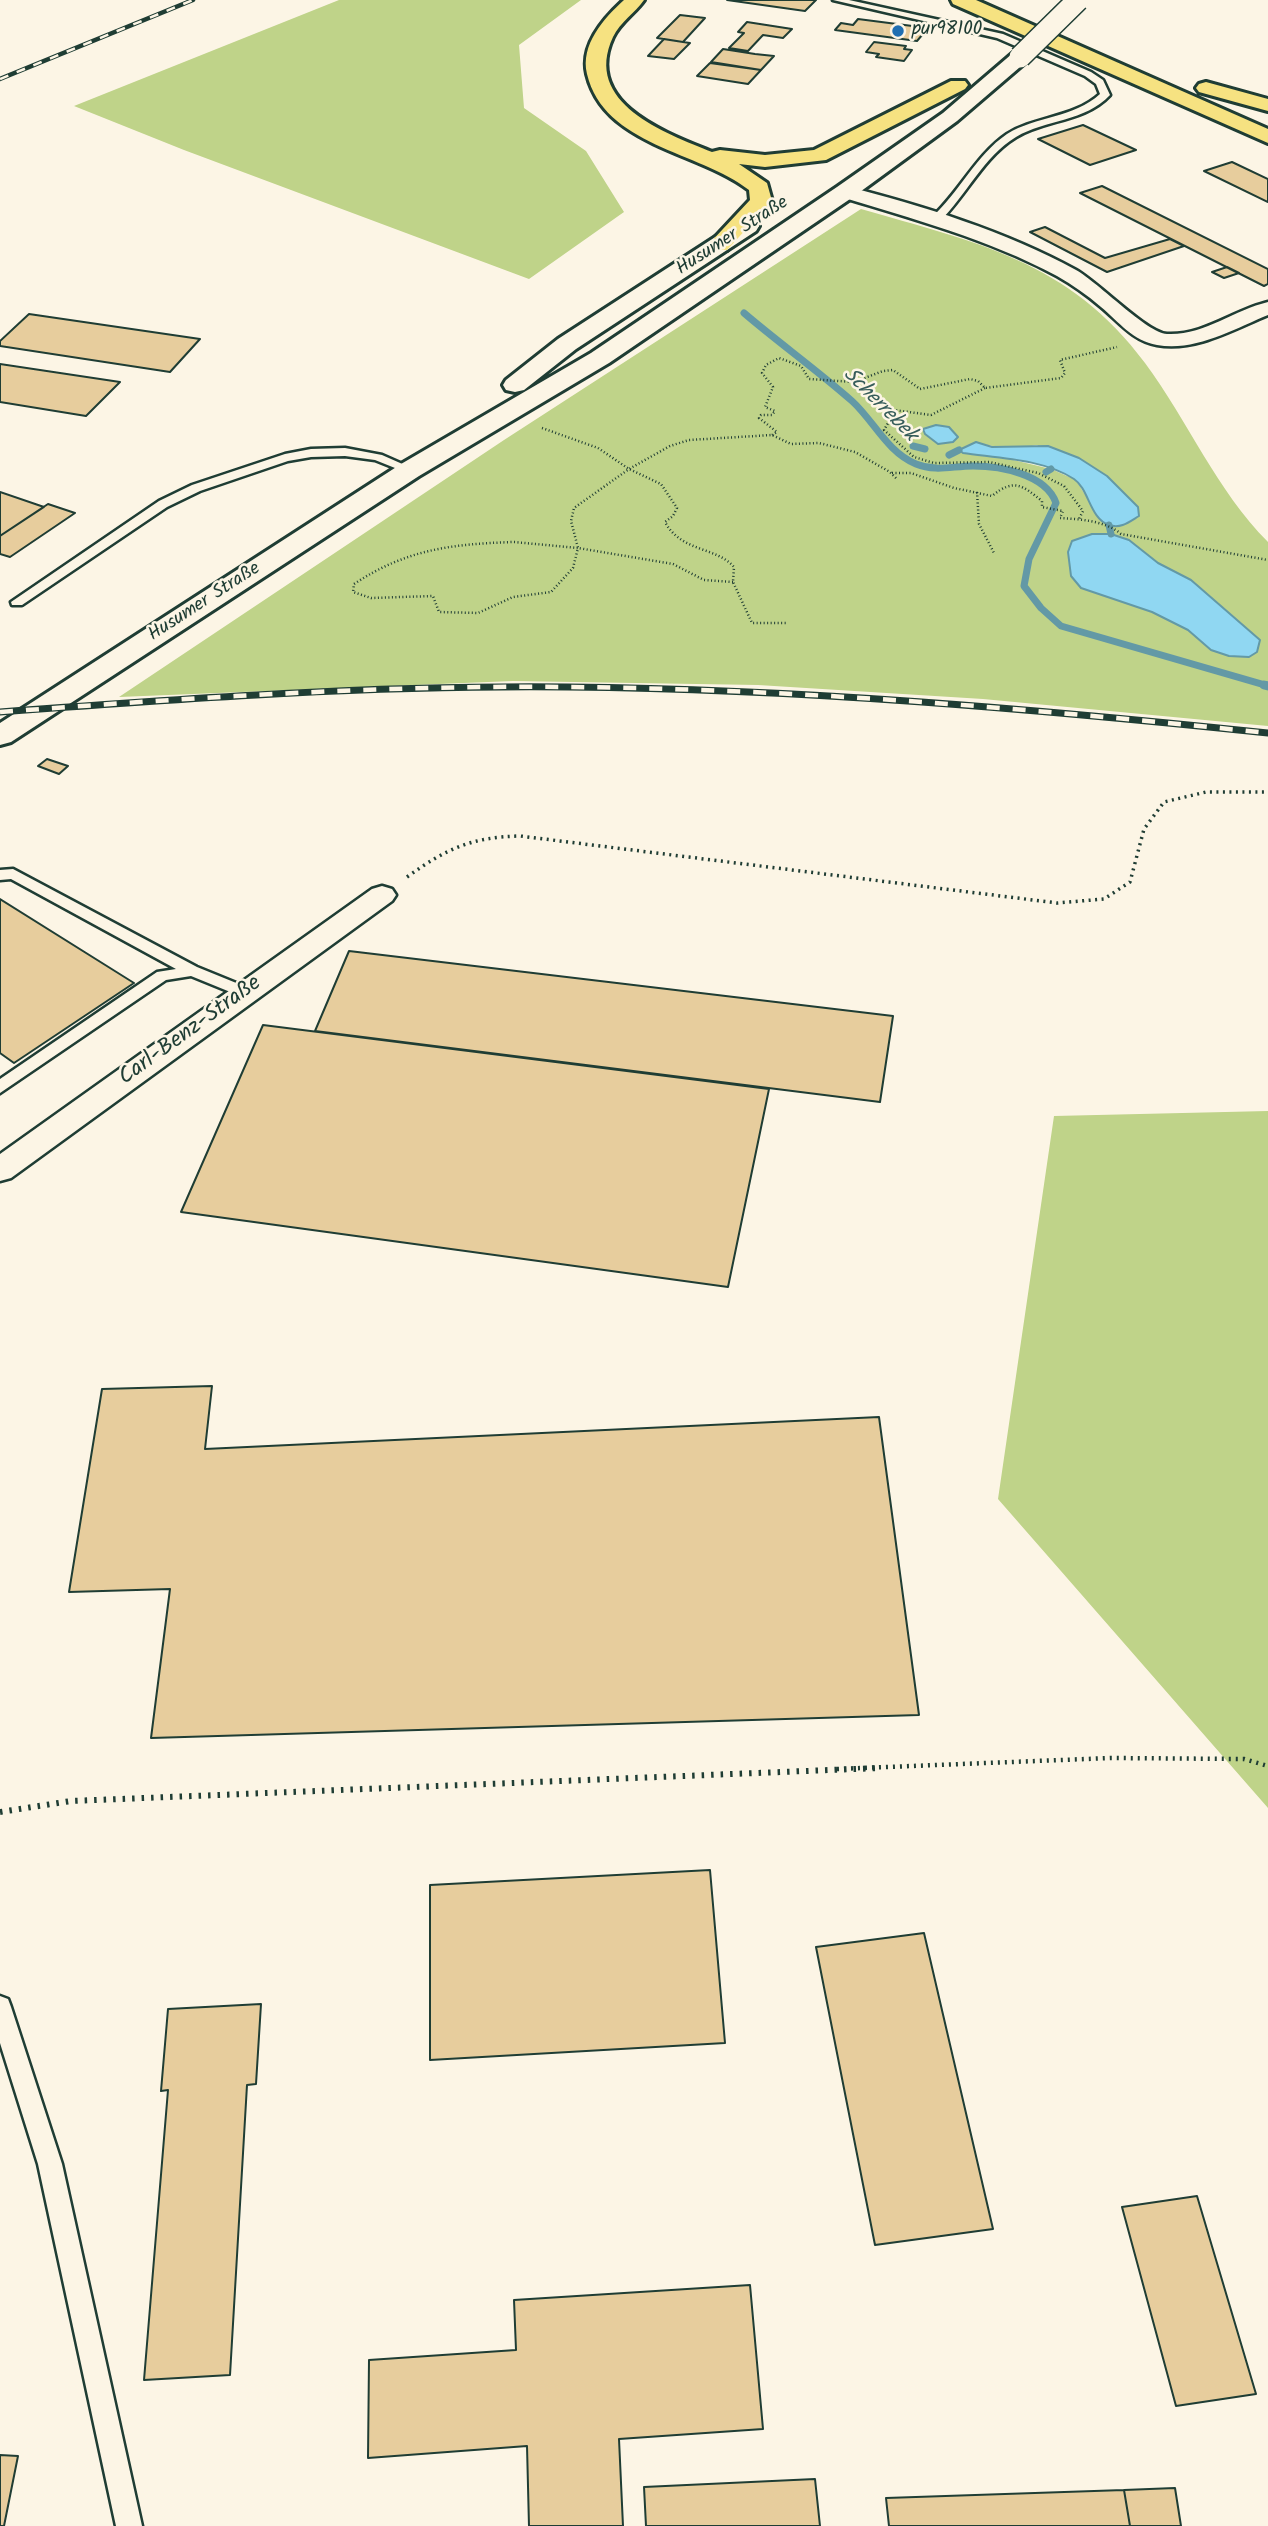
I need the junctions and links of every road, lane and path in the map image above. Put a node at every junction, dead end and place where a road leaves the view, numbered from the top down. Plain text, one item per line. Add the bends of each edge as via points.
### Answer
1 (635, 0) edge
2 (838, 0) edge
3 (960, 0) edge
4 (993, 0) edge
5 (1052, 0) edge
6 (1077, 0) edge
7 (1010, 53) junction
8 (1187, 83) junction
9 (958, 85) junction
10 (1268, 105) edge
11 (1268, 118) edge
12 (1268, 137) edge
13 (734, 164) junction
14 (821, 183) junction
15 (784, 192) joint
16 (934, 220) junction
17 (719, 245) junction
18 (1268, 308) edge
19 (1143, 333) junction
20 (985, 388) junction
21 (542, 428) dead end
22 (772, 435) junction
23 (629, 468) junction
24 (410, 470) junction
25 (890, 472) junction
26 (897, 479) dead end
27 (977, 492) junction
28 (1079, 519) junction
29 (578, 548) junction
30 (994, 553) dead end
31 (1268, 561) edge
32 (733, 582) junction
33 (17, 602) dead end
34 (788, 623) dead end
35 (0, 736) edge
36 (1268, 792) edge
37 (0, 875) edge
38 (382, 895) joint
39 (192, 971) junction
40 (246, 993) junction
41 (0, 1087) edge
42 (0, 1170) edge
43 (1268, 1766) edge
44 (0, 1812) edge
45 (0, 2007) edge
46 (129, 2526) edge

1 - 13 highway via 602,36 594,61 594,74 607,99 644,130
2 - 16 lane via 1000,36 1088,74 1103,87 1105,94 1089,108 1042,122 997,147 952,206
3 - 12 highway
4 - 8 highway
5 - 7 main road, Husumer Straße
6 - 7 main road, Husumer Straße, bridge
7 - 9 main road, Husumer Straße
7 - 14 main road, Husumer Straße via 950,117
8 - 10 highway
8 - 11 highway
9 - 13 highway via 819,156
9 - 14 main road, Husumer Straße
13 - 14 highway
13 - 15 highway
13 - 17 highway via 759,188 761,201
14 - 16 street
14 - 24 main road, Husumer Straße via 600,358
15 - 17 main road, Husumer Straße
16 - 19 street via 1067,273
17 - 24 main road, Husumer Straße via 567,344
18 - 19 street via 1186,340 1157,340
19 - 20 path via 1131,343 1059,359 1065,373 1061,378
20 - 22 path via 970,379 919,389 893,371 861,381 809,379 804,369 783,358 764,366 762,373 773,387 765,407 775,411 759,418 778,431
20 - 28 path via 931,415 894,410 884,430 914,457 934,463 989,462 1038,473 1064,486 1083,511
21 - 23 path via 598,448
22 - 23 path via 689,440
22 - 25 path via 791,444 819,443 855,452
23 - 29 path via 574,508 571,521
23 - 32 path via 661,484 677,508 665,522 668,529 681,543 698,545 729,561 734,567
24 - 33 lane via 378,457 345,452 311,453 273,462 163,504
24 - 35 main road, Husumer Straße
25 - 26 path
25 - 27 path via 911,473
27 - 28 path via 992,496 1010,483 1042,501 1042,507 1063,511 1060,517
27 - 30 path via 975,504 984,541
28 - 31 path via 1121,534
29 - 29 path via 514,542 454,544 373,570 354,584 353,592 362,598 433,596 439,612 478,613 513,597 551,592 573,568
29 - 32 path via 673,565 704,580
32 - 34 path via 752,623
36 - 38 path via 1206,792 1164,802 1144,829 1130,882 1104,899 1057,903 493,835 444,849
37 - 39 lane via 13,874
38 - 40 street, Carl-Benz-Straße
39 - 40 lane
39 - 41 lane via 162,976
40 - 42 street, Carl-Benz-Straße
43 - 44 path via 1244,1759 1111,1758 71,1801
45 - 46 lane via 50,2164

